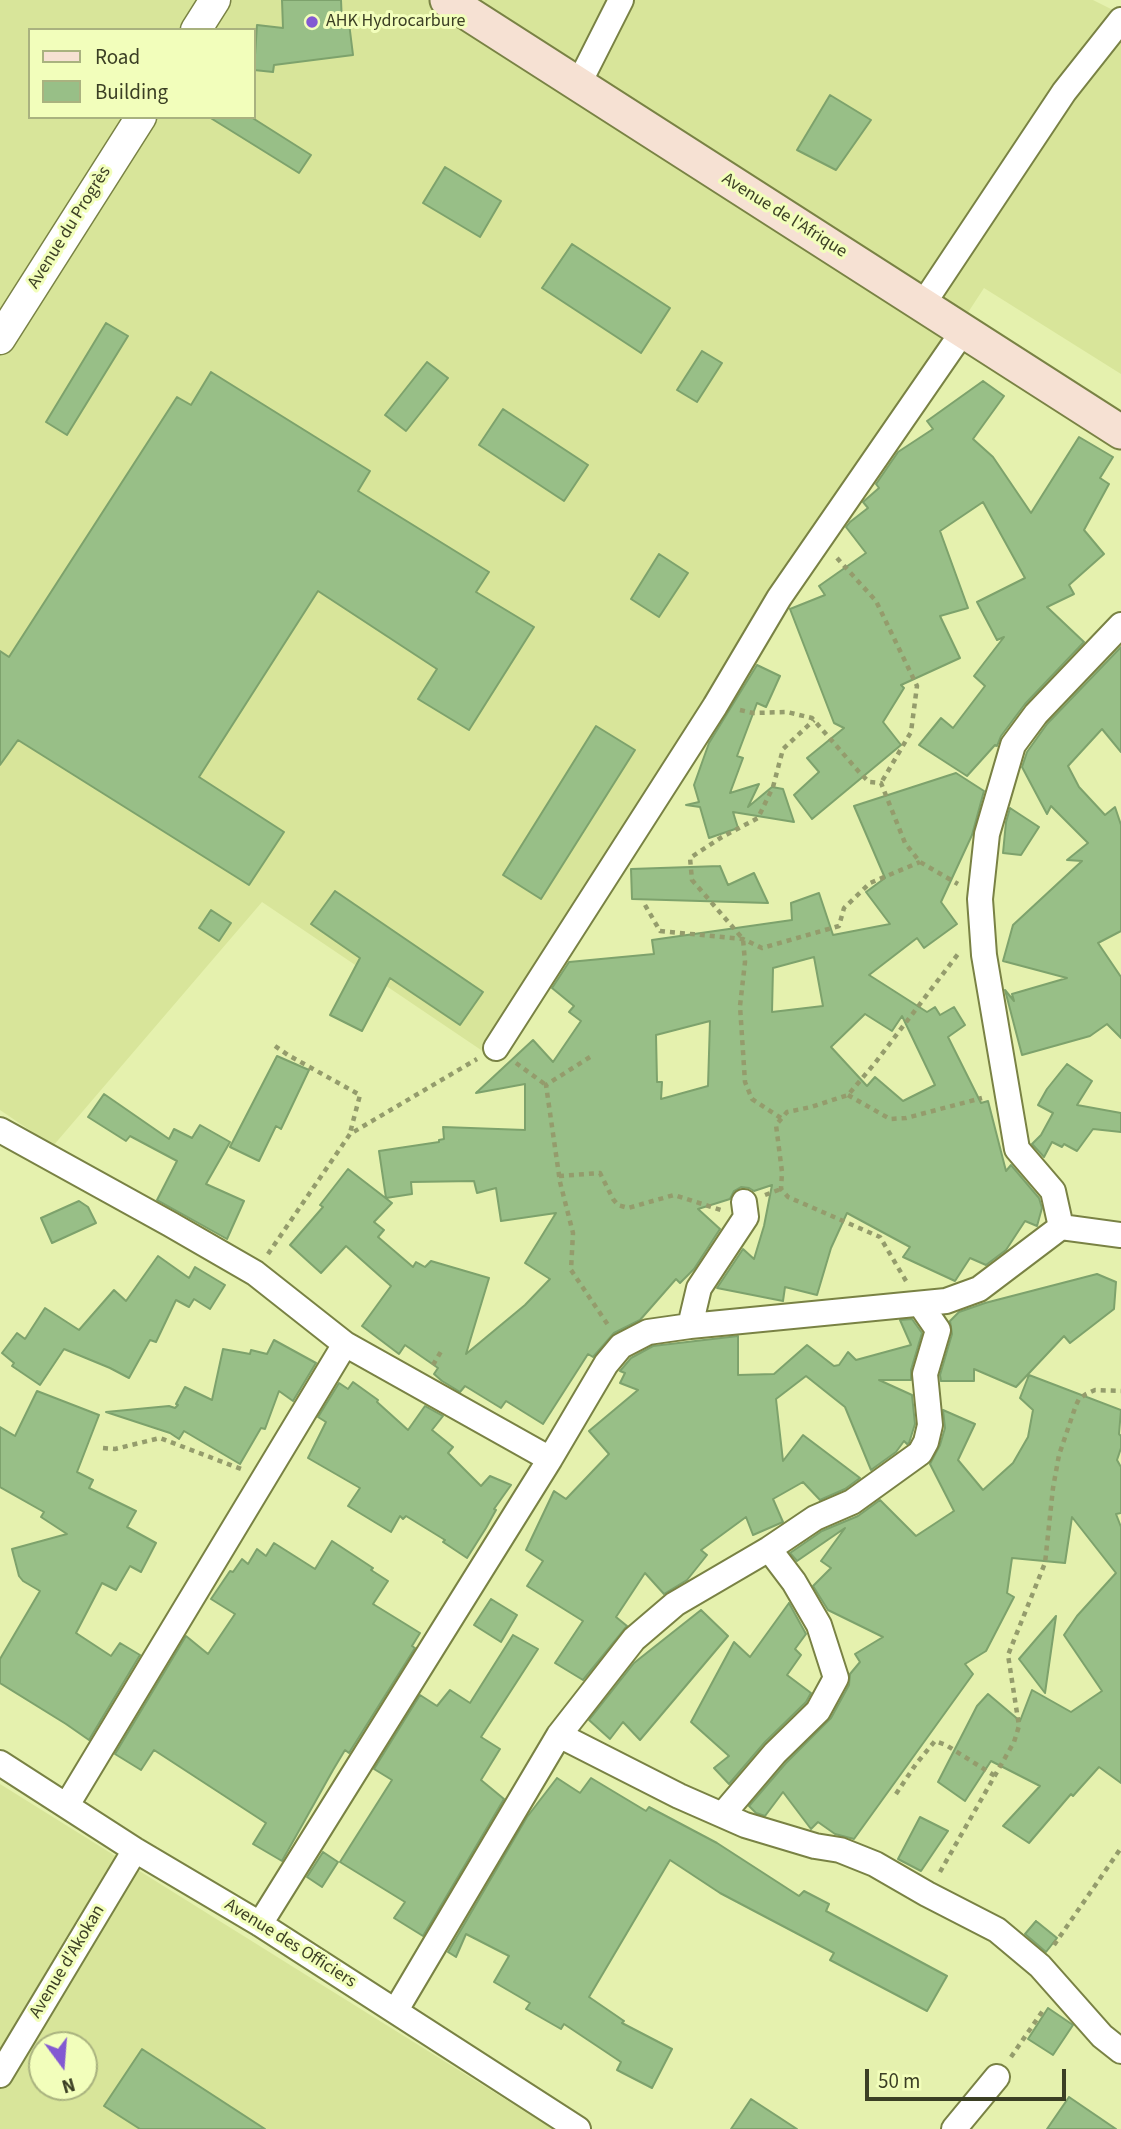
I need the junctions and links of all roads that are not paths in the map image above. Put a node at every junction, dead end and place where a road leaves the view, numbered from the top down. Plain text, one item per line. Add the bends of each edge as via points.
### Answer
1 (215, 0) edge
2 (447, 0) edge
3 (621, 0) edge
4 (1121, 20) edge
5 (197, 28) edge
6 (578, 85) junction
7 (140, 119) edge
8 (923, 304) junction
9 (964, 330) junction
10 (0, 339) edge
11 (1121, 432) edge
12 (1121, 625) edge
13 (496, 1048) road end
14 (0, 1130) edge
15 (744, 1202) road end
16 (1061, 1227) junction
17 (1121, 1235) edge
18 (920, 1304) junction
19 (690, 1326) junction
20 (345, 1344) junction
21 (550, 1459) junction
22 (769, 1549) junction
23 (559, 1735) junction
24 (0, 1763) edge
25 (67, 1805) junction
26 (723, 1814) junction
27 (135, 1850) junction
28 (260, 1924) junction
29 (396, 2010) junction
30 (1121, 2051) edge
31 (0, 2075) edge
32 (997, 2077) road end
33 (579, 2129) edge
34 (954, 2129) edge

1 - 5 street
2 - 6 main road, Avenue de l'Afrique
3 - 6 street
4 - 8 street via 1064,92
6 - 8 main road, Avenue de l'Afrique
7 - 10 street, Avenue du Progrès
8 - 9 main road, Avenue de l'Afrique
9 - 11 main road, Avenue de l'Afrique
9 - 13 street via 779,598
12 - 16 street via 1036,714 1013,745 988,834 980,895 984,956 1017,1149 1053,1191
14 - 20 street via 255,1273
15 - 19 street via 746,1217 699,1288
16 - 17 street
16 - 18 street via 979,1289
18 - 19 street
18 - 22 street via 938,1331 925,1374 930,1425 920,1453 852,1502 815,1518
19 - 21 street via 648,1332 621,1346
20 - 21 street
20 - 25 street
21 - 28 street
22 - 23 street via 675,1604 634,1639
22 - 26 street via 819,1625 836,1678 818,1710
23 - 26 street
23 - 29 street
24 - 25 street, Avenue des Officiers
25 - 27 street, Avenue des Officiers
26 - 30 street via 745,1825 874,1864 997,1930 1040,1966
27 - 28 street, Avenue des Officiers
27 - 31 street, Avenue d'Akokan
28 - 29 street, Avenue des Officiers
29 - 33 street, Avenue des Officiers
32 - 34 street

